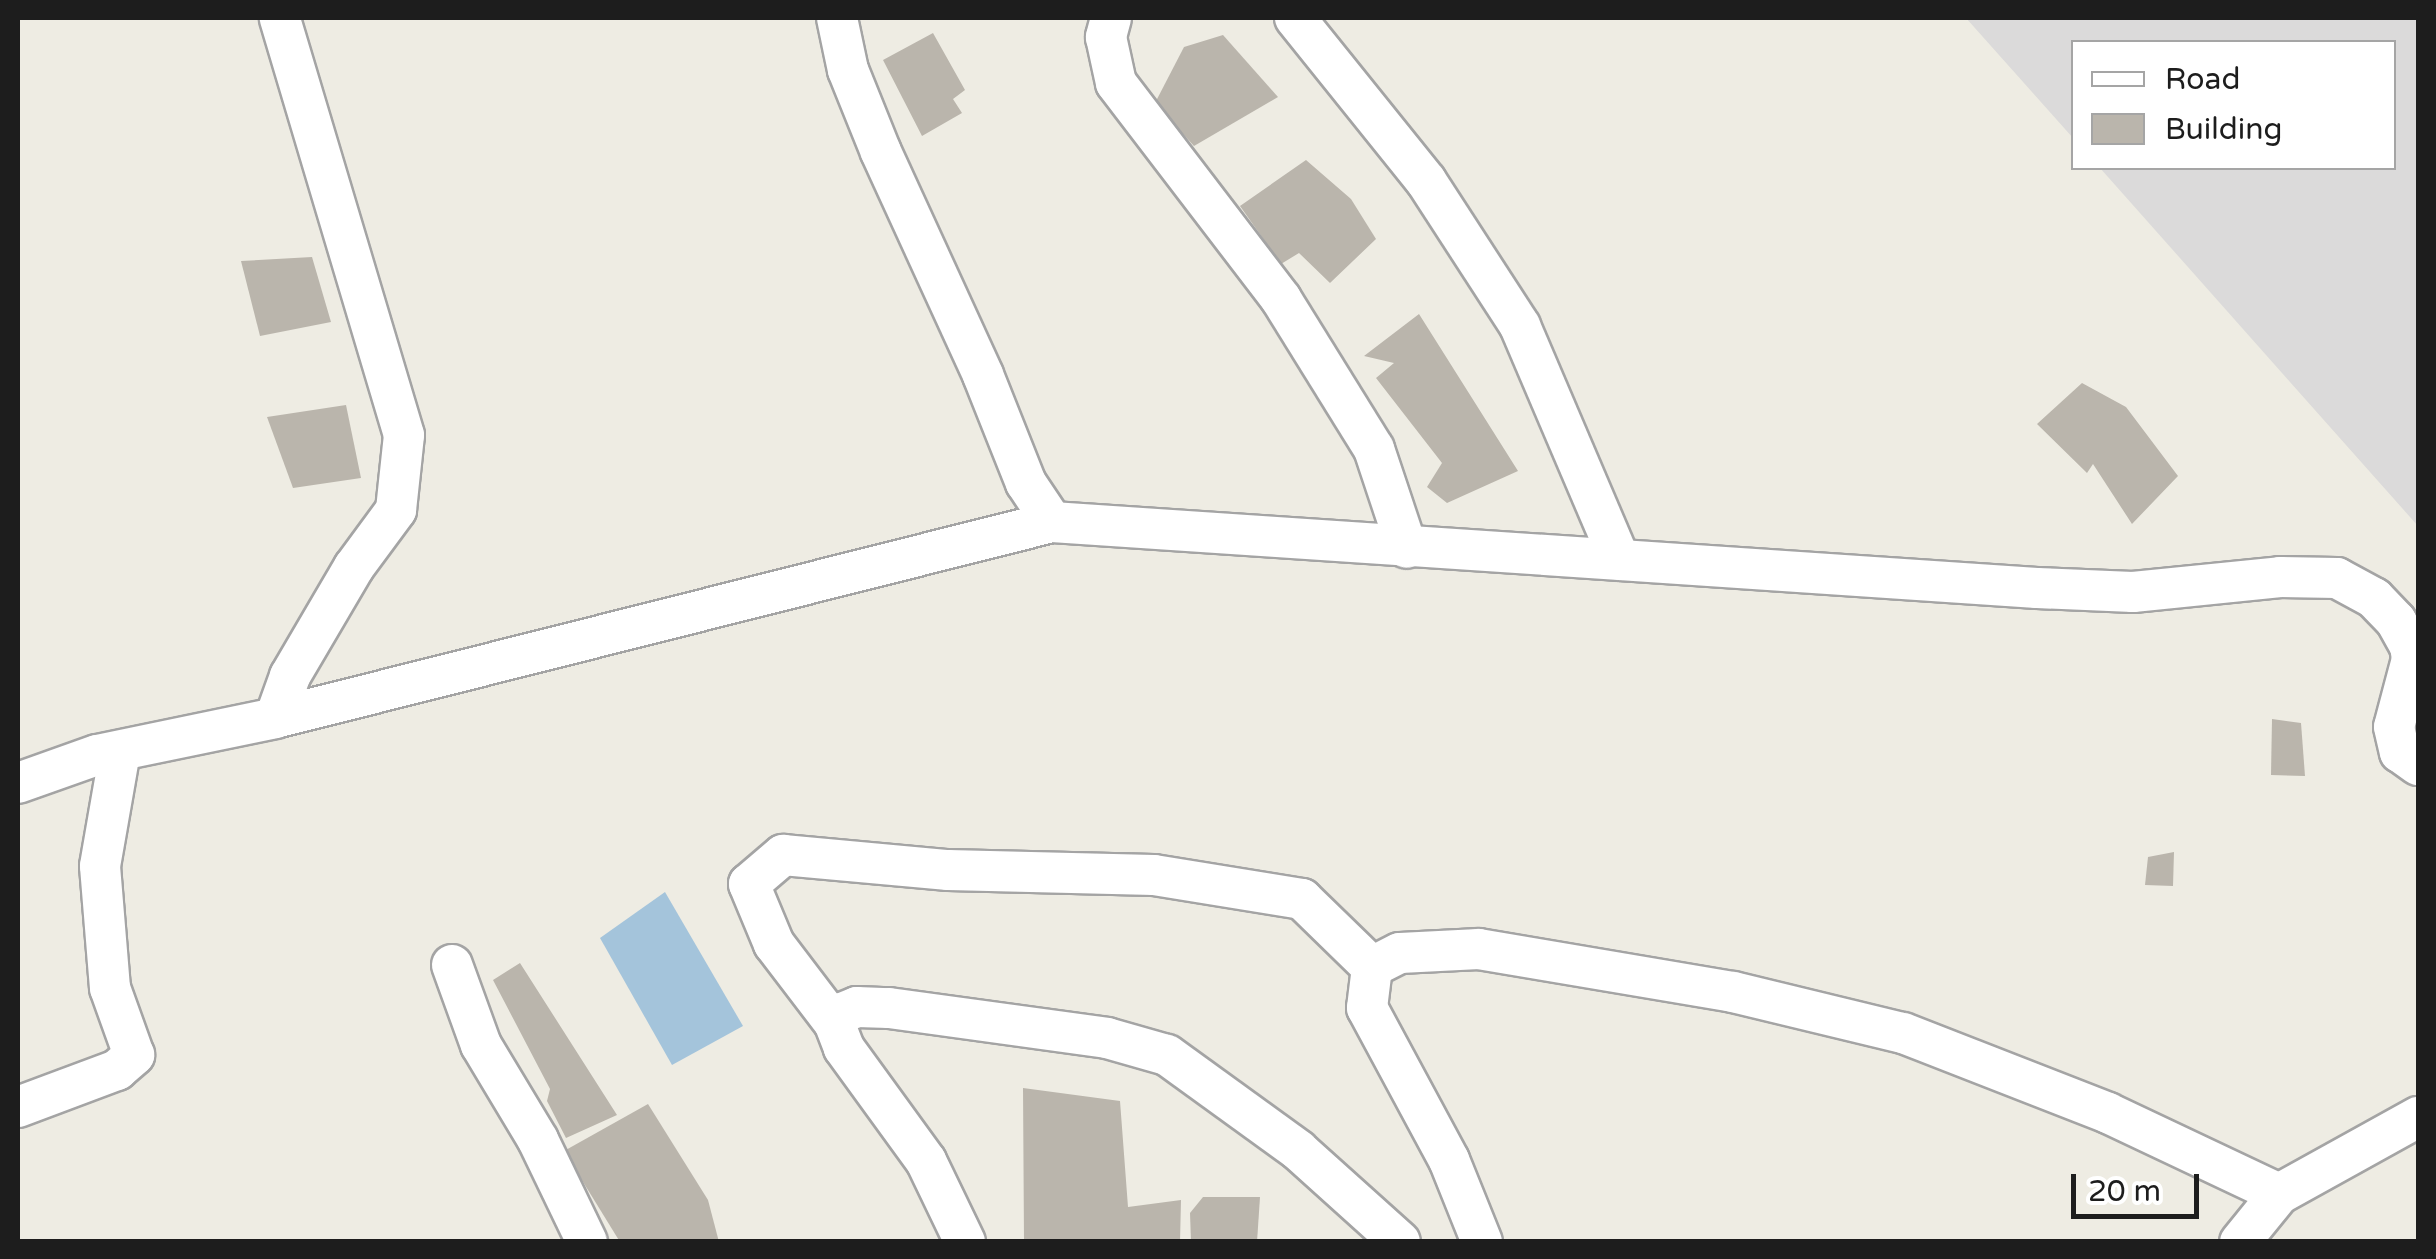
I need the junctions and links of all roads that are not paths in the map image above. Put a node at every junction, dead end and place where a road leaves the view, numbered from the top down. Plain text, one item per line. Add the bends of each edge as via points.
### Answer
1 (280, 18) edge
2 (837, 18) edge
3 (1112, 18) edge
4 (1295, 18) edge
5 (1052, 522) junction
6 (1407, 548) junction
7 (1620, 560) junction
8 (275, 718) junction
9 (120, 751) junction
10 (2418, 764) edge
11 (18, 783) edge
12 (452, 965) dead end
13 (1372, 967) junction
14 (835, 1024) junction
15 (18, 1107) edge
16 (2418, 1118) edge
17 (2279, 1194) junction
18 (586, 1242) edge
19 (965, 1242) edge
20 (1400, 1242) edge
21 (1482, 1242) edge
22 (2240, 1242) edge

1 - 8 street via 404,435 396,510 299,661
2 - 5 street via 848,70 881,152 1026,483
3 - 6 street via 1106,37 1116,83 1281,299 1374,449
4 - 7 street via 1426,181 1520,326
5 - 6 street
5 - 8 street
6 - 7 street
7 - 10 street via 2133,592 2337,578 2374,598 2410,646 2394,727 2400,752
8 - 9 street
9 - 11 street
9 - 15 street via 100,866 110,988 134,1055 117,1070
12 - 18 street via 480,1045 538,1140
13 - 14 street via 1302,899 1154,875 948,870 784,855 749,884 774,944
13 - 17 street via 1400,953 1479,949 1733,992 1903,1033 2108,1113
13 - 21 street via 1367,1008 1449,1160
14 - 19 street via 844,1048 926,1161
14 - 20 street via 857,1007 889,1008 1106,1038 1167,1054 1298,1150
16 - 17 street
17 - 22 street

